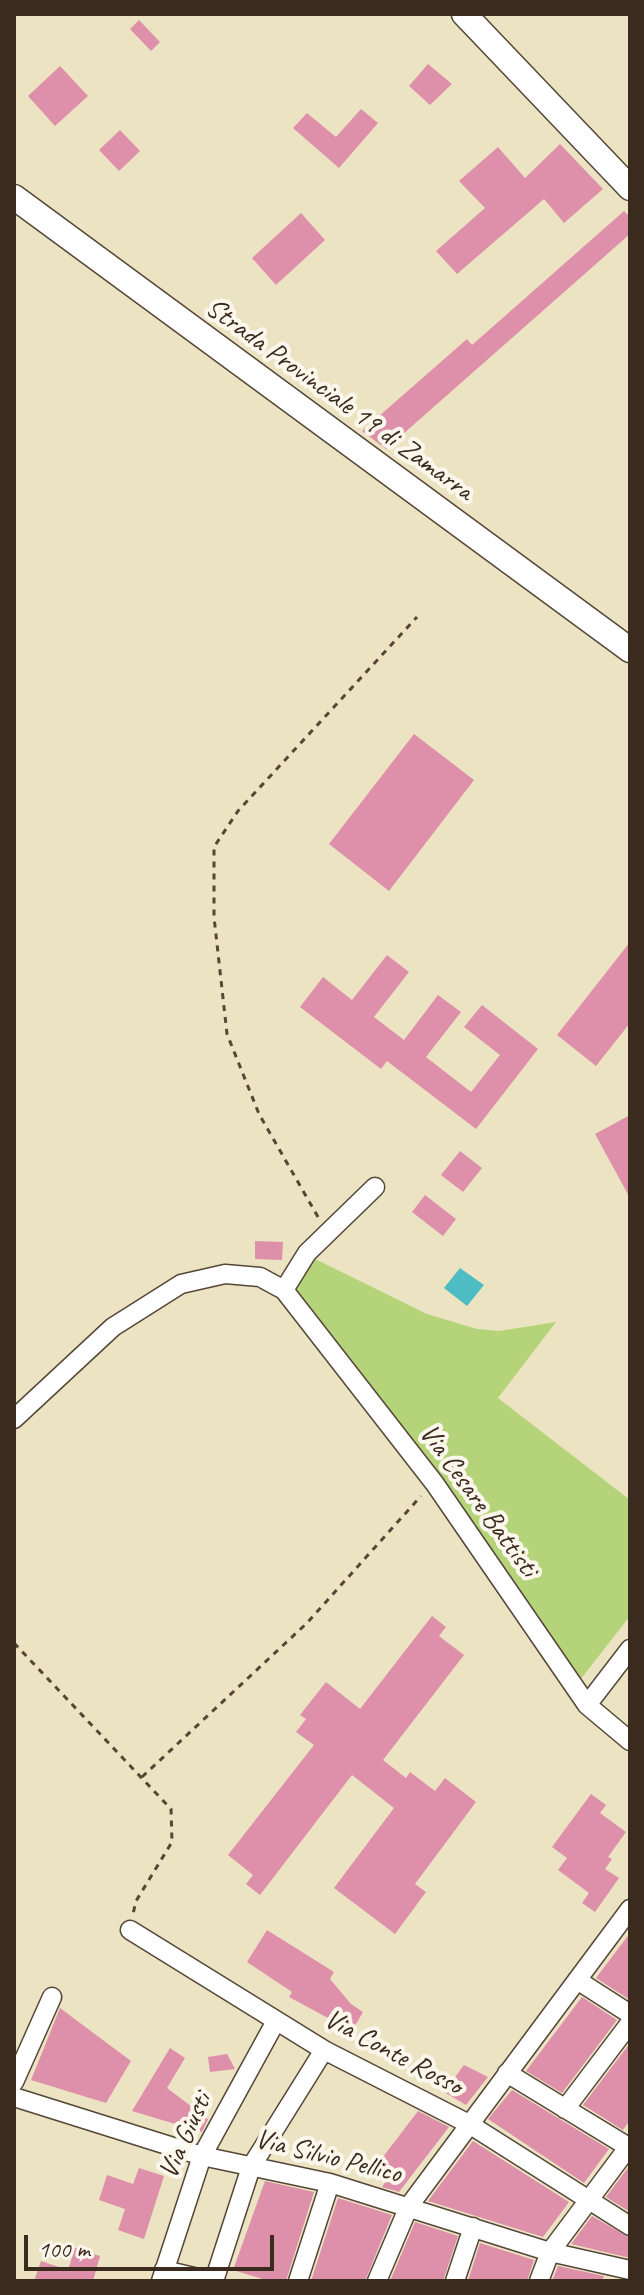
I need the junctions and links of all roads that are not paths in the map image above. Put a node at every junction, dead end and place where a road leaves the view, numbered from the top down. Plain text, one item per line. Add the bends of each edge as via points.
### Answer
1 (464, 14) edge
2 (630, 188) edge
3 (14, 197) edge
4 (630, 650) edge
5 (375, 1187) dead end
6 (284, 1290) junction
7 (14, 1419) edge
8 (630, 1649) edge
9 (587, 1705) junction
10 (630, 1741) edge
11 (630, 1909) edge
12 (130, 1930) road end
13 (577, 1980) junction
14 (52, 1997) dead end
15 (630, 2014) edge
16 (276, 2021) junction
17 (630, 2023) edge
18 (324, 2050) junction
19 (507, 2073) junction
20 (14, 2082) edge
21 (14, 2097) edge
22 (565, 2109) junction
23 (469, 2124) junction
24 (629, 2147) edge
25 (202, 2156) junction
26 (251, 2167) junction
27 (330, 2183) junction
28 (591, 2199) junction
29 (409, 2206) junction
30 (630, 2226) edge
31 (473, 2227) junction
32 (550, 2252) junction
33 (623, 2273) edge
34 (162, 2276) edge
35 (213, 2281) edge
36 (298, 2281) edge
37 (377, 2281) edge
38 (455, 2281) edge
39 (539, 2281) edge

1 - 2 street
3 - 4 street, Strada Provinciale 19 di Zamarra
5 - 6 street via 307,1253
6 - 7 street via 260,1277 225,1274 181,1284 113,1327
6 - 9 street, Via Cesare Battisti via 435,1484
8 - 9 street
9 - 10 street, Via Cesare Battisti
11 - 13 street
12 - 16 street, Via Conte Rosso
13 - 15 street
13 - 19 street
14 - 20 street
16 - 18 street, Via Conte Rosso
16 - 25 street, Via Giusti
17 - 22 street
18 - 23 street, Via Conte Rosso
18 - 26 street
19 - 22 street
19 - 23 street
21 - 25 street, Via Silvio Pellico
22 - 24 street
23 - 28 street, Via Conte Rosso
23 - 29 street
24 - 28 street
25 - 26 street, Via Silvio Pellico
25 - 34 street, Via Giusti
26 - 27 street, Via Silvio Pellico
26 - 35 street
27 - 29 street, Via Silvio Pellico
27 - 36 street
28 - 30 street, Via Conte Rosso
28 - 32 street
29 - 31 street, Via Silvio Pellico
29 - 37 street
31 - 32 street, Via Silvio Pellico
31 - 38 street
32 - 33 street, Via Silvio Pellico
32 - 39 street
34 - 35 street

